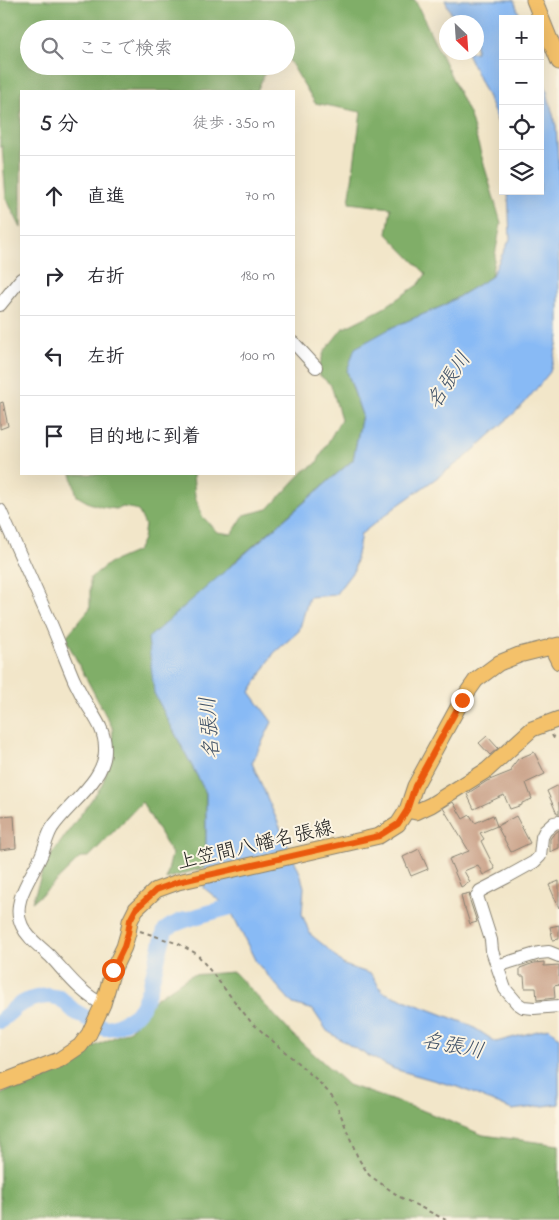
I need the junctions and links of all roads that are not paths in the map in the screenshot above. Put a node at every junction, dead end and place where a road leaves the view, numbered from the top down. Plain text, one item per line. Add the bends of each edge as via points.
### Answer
1 (534, 0) edge
2 (559, 62) edge
3 (20, 280) edge
4 (0, 305) edge
5 (295, 344) edge
6 (316, 368) dead end
7 (0, 510) edge
8 (555, 645) edge
9 (559, 662) edge
10 (559, 719) edge
11 (407, 810) junction
12 (559, 822) edge
13 (559, 956) edge
14 (497, 966) junction
15 (559, 1006) edge
16 (102, 1008) junction
17 (0, 1083) edge

1 - 2 main road
3 - 4 street
5 - 6 street
7 - 16 street via 75,680 100,726 106,748 101,769 53,828 24,890 19,917 25,932
8 - 9 main road, 上笠間八幡名張線
8 - 11 main road, 上笠間八幡名張線 via 500,663 476,680 415,786
10 - 11 main road via 532,729 487,770 438,800 416,812
11 - 16 main road, 上笠間八幡名張線 via 398,824 379,836 178,882 156,890 136,909 130,920
12 - 14 street via 545,831 540,856 534,862 480,891 477,896
13 - 14 street via 539,953
14 - 15 street via 505,989 523,1007
16 - 17 main road, 上笠間八幡名張線 via 80,1046 58,1060

